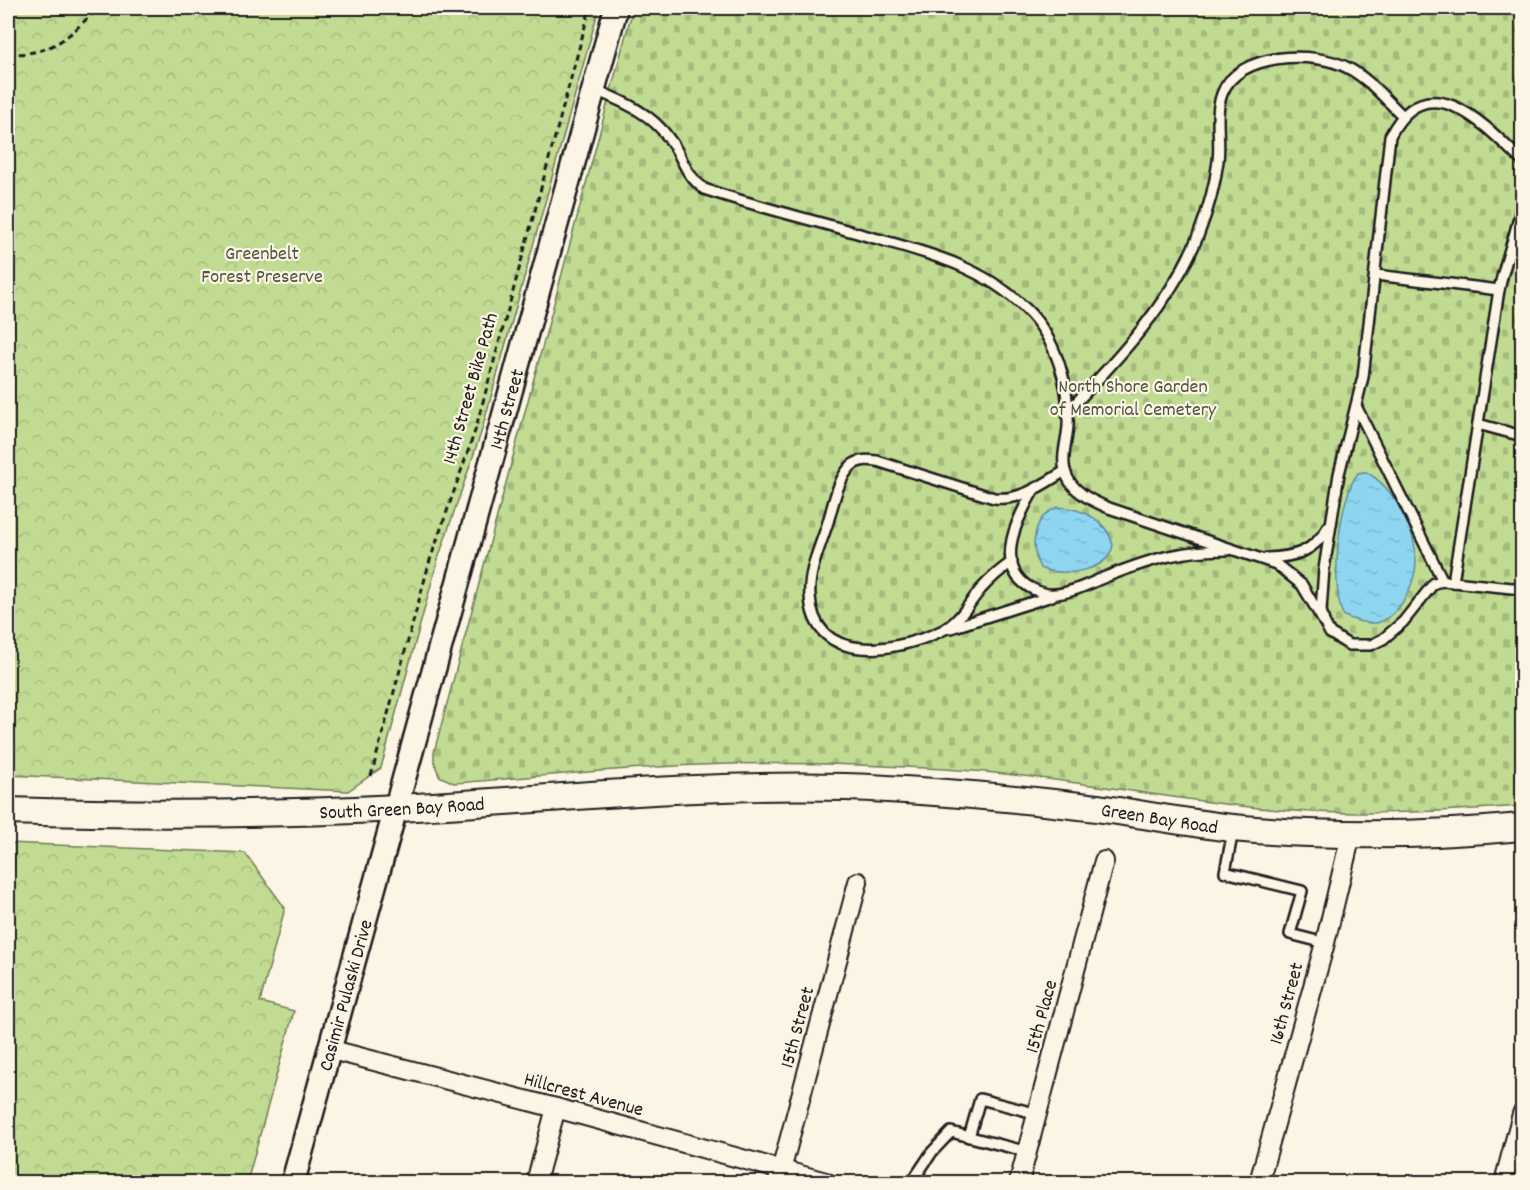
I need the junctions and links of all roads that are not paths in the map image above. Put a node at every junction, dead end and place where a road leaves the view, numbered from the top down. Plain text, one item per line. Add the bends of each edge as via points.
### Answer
1 (616, 8) edge
2 (593, 89) junction
3 (1402, 116) junction
4 (1522, 161) edge
5 (1522, 203) edge
6 (1376, 275) junction
7 (1499, 290) junction
8 (1357, 408) junction
9 (1069, 410) junction
10 (1478, 424) junction
11 (1522, 436) edge
12 (1065, 471) junction
13 (1035, 489) junction
14 (1331, 523) junction
15 (1238, 550) junction
16 (1264, 559) junction
17 (1012, 562) junction
18 (1448, 582) junction
19 (1522, 589) edge
20 (1057, 594) junction
21 (1324, 622) junction
22 (940, 632) junction
23 (797, 787) joint
24 (395, 808) junction
25 (8, 811) edge
26 (1522, 827) edge
27 (1234, 828) junction
28 (1351, 835) junction
29 (1104, 861) dead end
30 (858, 882) dead end
31 (1325, 943) junction
32 (328, 1049) junction
33 (556, 1108) junction
34 (1038, 1114) junction
35 (1522, 1114) edge
36 (969, 1137) junction
37 (1028, 1152) junction
38 (780, 1176) edge
39 (293, 1182) edge
40 (536, 1182) edge
41 (826, 1182) edge
42 (912, 1182) edge
43 (1019, 1182) edge
44 (1259, 1182) edge
45 (1504, 1182) edge

1 - 2 street, 14th Street
2 - 9 lane via 620,99 660,127 691,178 704,189 931,254 986,277 1010,293 1043,333 1061,372
2 - 24 street, 14th Street
3 - 4 lane via 1425,104 1453,105 1481,121
3 - 6 lane via 1387,150
3 - 9 lane via 1357,74 1330,61 1294,57 1270,60 1234,77 1220,100 1218,162 1206,210 1176,280 1151,316
5 - 7 lane via 1518,230 1503,267
6 - 7 lane
6 - 8 lane
7 - 10 lane
8 - 14 lane via 1339,474
8 - 18 lane
9 - 12 lane
10 - 11 lane
10 - 18 lane
12 - 13 lane
12 - 15 lane via 1076,489 1089,500
13 - 17 lane via 1013,532
13 - 22 lane via 1018,497 994,498 867,460 851,466 811,576 811,606 819,626 835,640 865,650
14 - 16 lane via 1314,547 1287,557
14 - 21 lane via 1322,594
15 - 16 lane
15 - 20 lane via 1168,554
16 - 21 lane via 1302,585
17 - 20 lane via 1026,585 1045,594
17 - 22 lane via 989,580 952,625
18 - 19 lane
18 - 21 lane via 1434,583 1404,622 1371,645 1349,645 1330,633
20 - 22 lane
23 - 24 main road, South Green Bay Road
23 - 27 main road, Green Bay Road via 902,789 1005,797
24 - 25 main road, South Green Bay Road via 160,814
24 - 32 street, Casimir Pulaski Drive
26 - 28 main road, Green Bay Road
27 - 28 main road, Green Bay Road
27 - 31 lane via 1225,872 1302,891 1290,934
28 - 31 street, 16th Street
29 - 34 street, 15th Place
30 - 38 street, 15th Street
31 - 44 street, 16th Street
32 - 33 street, Hillcrest Avenue
32 - 39 street, Casimir Pulaski Drive
33 - 38 street, Hillcrest Avenue
33 - 40 street
34 - 36 lane via 980,1099
34 - 37 street, 15th Place
35 - 45 street
36 - 37 lane
36 - 42 lane via 951,1132
37 - 43 street, 15th Place
38 - 41 street, Hillcrest Avenue

